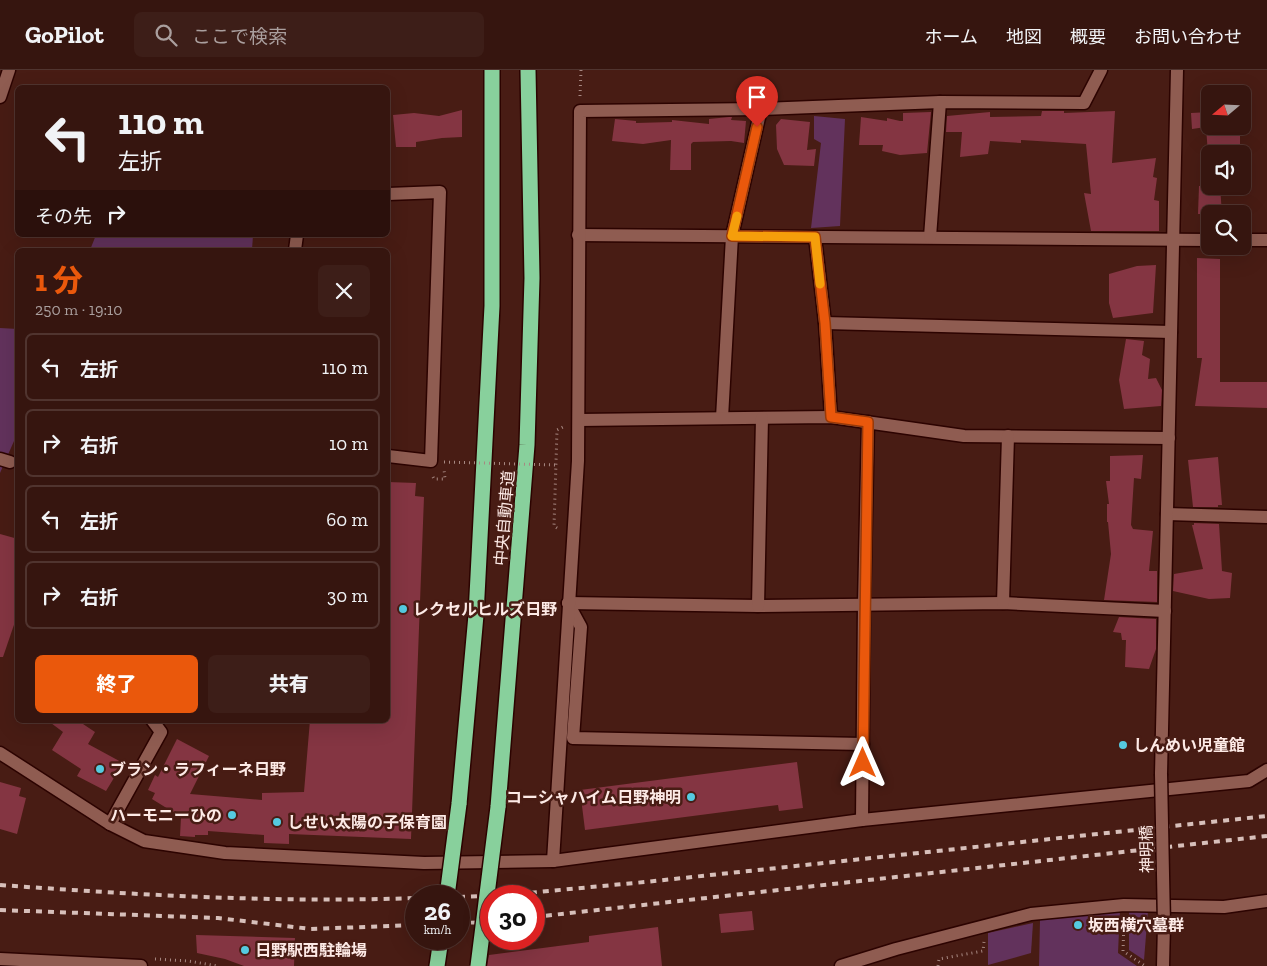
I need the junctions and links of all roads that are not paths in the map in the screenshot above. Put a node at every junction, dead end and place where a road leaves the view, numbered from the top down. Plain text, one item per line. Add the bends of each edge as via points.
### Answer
1 (10, 70) edge
2 (492, 70) edge
3 (528, 70) edge
4 (1102, 70) edge
5 (1177, 70) edge
6 (0, 97) edge
7 (940, 102) junction
8 (761, 109) junction
9 (390, 194) edge
10 (578, 235) junction
11 (732, 236) junction
12 (815, 237) junction
13 (930, 238) junction
14 (1173, 240) junction
15 (1201, 240) edge
16 (1251, 240) edge
17 (1267, 240) edge
18 (825, 323) junction
19 (1171, 332) junction
20 (831, 417) junction
21 (722, 418) junction
22 (762, 418) junction
23 (579, 420) junction
24 (868, 422) junction
25 (1008, 436) junction
26 (1169, 438) junction
27 (390, 456) edge
28 (1167, 514) junction
29 (1267, 517) edge
30 (568, 603) junction
31 (1003, 603) junction
32 (864, 605) junction
33 (758, 606) junction
34 (1165, 611) junction
35 (154, 723) edge
36 (863, 744) junction
37 (0, 754) edge
38 (1267, 770) edge
39 (862, 820) junction
40 (110, 824) junction
41 (553, 861) junction
42 (448, 885) edge
43 (1267, 901) edge
44 (439, 950) edge
45 (0, 959) edge
46 (141, 966) edge
47 (437, 966) edge
48 (478, 966) edge
49 (841, 966) edge
50 (1163, 966) edge

1 - 6 street
2 - 42 highway, 中央自動車道, bridge via 492,306 476,615
3 - 48 highway, 中央自動車道, bridge via 532,278 527,445 498,807
4 - 7 street via 1084,103
5 - 14 street, 神明橋
7 - 8 street
7 - 13 street
8 - 10 street via 580,111
8 - 11 street
9 - 27 street via 440,192 431,460
10 - 11 street
10 - 23 street
11 - 12 street
11 - 21 street
12 - 13 street
12 - 18 street
13 - 14 street
14 - 15 street
14 - 19 street, 神明橋
16 - 17 street
18 - 19 street
18 - 20 street
19 - 26 street, 神明橋
20 - 22 street
20 - 24 street
21 - 22 street
21 - 23 street
22 - 33 street
23 - 30 street
24 - 25 street via 964,436
24 - 32 street
25 - 26 street
25 - 31 street
26 - 28 street, 神明橋
28 - 29 street
28 - 34 street, 神明橋
30 - 33 street
30 - 36 street via 581,627 573,738
30 - 41 street
31 - 32 street
31 - 34 street
32 - 33 street
32 - 36 street
34 - 50 street, 神明橋, bridge via 1161,774
35 - 40 street via 161,732
36 - 39 street
37 - 40 street
38 - 39 street via 1250,781
39 - 41 street
40 - 41 street via 144,841 225,853 424,863
43 - 49 street via 1224,907 1124,905 1031,914
44 - 47 highway
45 - 46 street

